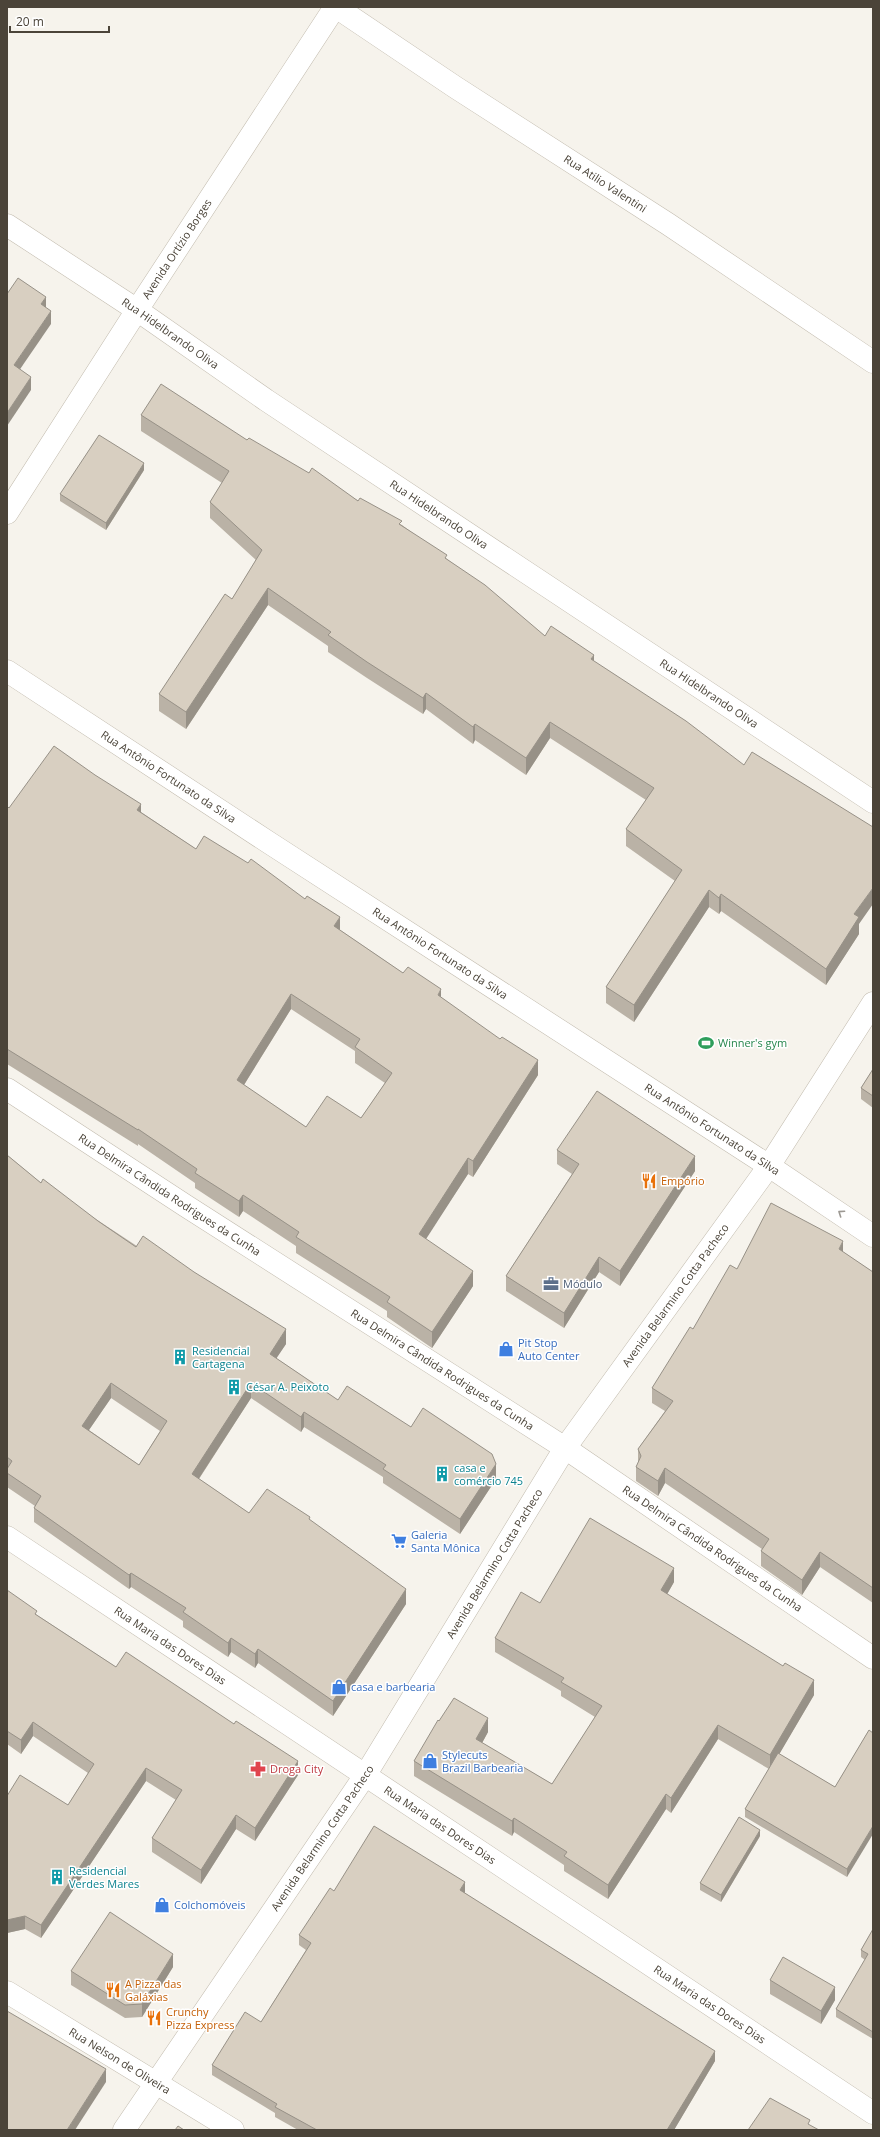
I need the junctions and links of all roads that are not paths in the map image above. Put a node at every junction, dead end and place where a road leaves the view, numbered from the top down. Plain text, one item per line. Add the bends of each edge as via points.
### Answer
1 (336, 7) edge
2 (7, 225) edge
3 (137, 310) junction
4 (873, 362) edge
5 (7, 513) edge
6 (7, 671) edge
7 (873, 802) edge
8 (873, 1003) edge
9 (7, 1089) edge
10 (769, 1166) junction
11 (873, 1236) edge
12 (565, 1448) junction
13 (7, 1537) edge
14 (873, 1658) edge
15 (366, 1774) junction
16 (7, 1992) edge
17 (155, 2083) junction
18 (873, 2113) edge
19 (124, 2130) edge
20 (233, 2130) edge

1 - 3 street, Avenida Ortízio Borges
1 - 4 street, Rua Atilio Valentini via 454,87 668,224
2 - 3 street, Rua Hidelbrando Oliva
3 - 5 street, Avenida Ortízio Borges
3 - 7 street, Rua Hidelbrando Oliva via 266,400
6 - 10 street, Rua Antônio Fortunato da Silva
8 - 10 street, Avenida Belarmino Cotta Pacheco
9 - 12 street, Rua Delmira Cândida Rodrigues da Cunha
11 -> 10 street, Rua Antônio Fortunato da Silva
10 - 12 street, Avenida Belarmino Cotta Pacheco
12 - 14 street, Rua Delmira Cândida Rodrigues da Cunha
12 - 15 street, Avenida Belarmino Cotta Pacheco
13 - 15 street, Rua Maria das Dores Dias
15 - 17 street, Avenida Belarmino Cotta Pacheco
15 - 18 street, Rua Maria das Dores Dias via 733,2022
16 - 17 street, Rua Nelson de Oliveira
17 - 19 street, Avenida Belarmino Cotta Pacheco
17 - 20 street, Rua Nelson de Oliveira

